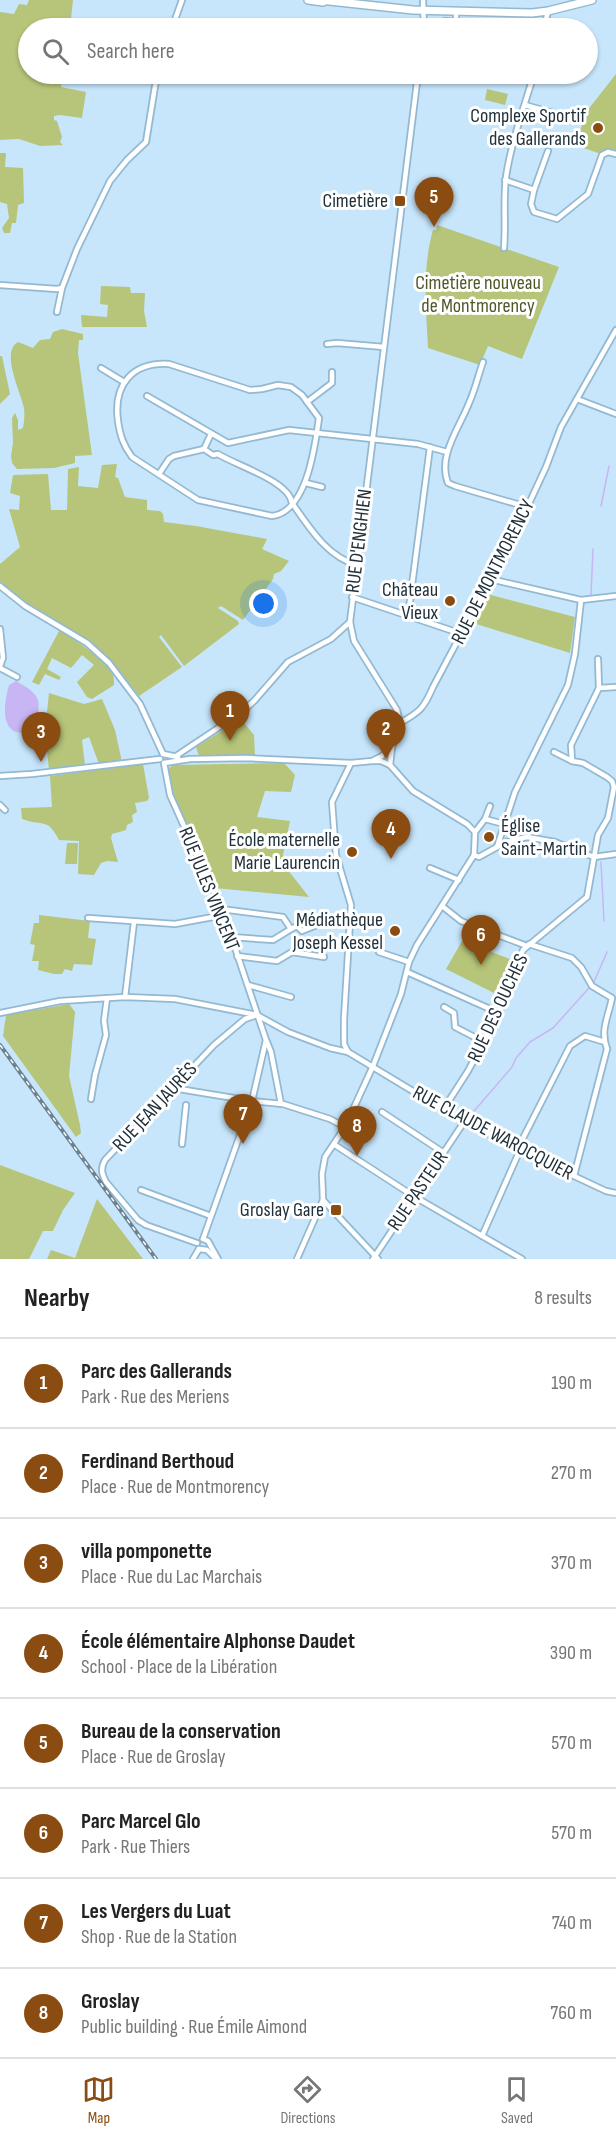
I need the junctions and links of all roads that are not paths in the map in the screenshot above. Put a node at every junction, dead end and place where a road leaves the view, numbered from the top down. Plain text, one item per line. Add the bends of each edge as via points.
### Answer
1 (182, 0) edge
2 (308, 0) edge
3 (320, 0) edge
4 (423, 0) edge
5 (592, 0) edge
6 (335, 3) junction
7 (425, 11) junction
8 (548, 11) junction
9 (456, 12) junction
10 (176, 18) edge
11 (425, 18) edge
12 (456, 18) edge
13 (546, 18) edge
14 (155, 84) edge
15 (417, 84) edge
16 (531, 84) edge
17 (525, 105) junction
18 (564, 116) dead end
19 (548, 151) dead end
20 (616, 154) edge
21 (506, 180) junction
22 (534, 190) junction
23 (504, 248) dead end
24 (0, 285) edge
25 (62, 288) junction
26 (57, 312) dead end
27 (616, 330) edge
28 (327, 344) dead end
29 (384, 347) junction
30 (483, 362) dead end
31 (101, 368) dead end
32 (332, 372) dead end
33 (124, 382) junction
34 (147, 396) dead end
35 (577, 399) junction
36 (307, 402) junction
37 (616, 414) edge
38 (211, 434) junction
39 (317, 434) junction
40 (372, 440) junction
41 (225, 442) junction
42 (429, 447) junction
43 (204, 449) junction
44 (447, 452) junction
45 (218, 454) junction
46 (159, 474) junction
47 (306, 483) junction
48 (322, 487) dead end
49 (292, 503) junction
50 (527, 507) junction
51 (357, 565) junction
52 (490, 579) junction
53 (0, 586) edge
54 (616, 596) edge
55 (352, 597) junction
56 (581, 600) junction
57 (408, 616) junction
58 (350, 622) junction
59 (0, 629) edge
60 (462, 634) junction
61 (598, 659) dead end
62 (0, 667) edge
63 (16, 677) dead end
64 (616, 687) edge
65 (599, 688) junction
66 (400, 723) junction
67 (392, 747) junction
68 (554, 752) dead end
69 (176, 756) junction
70 (165, 758) junction
71 (190, 759) junction
72 (372, 761) junction
73 (572, 761) junction
74 (351, 763) junction
75 (390, 765) junction
76 (0, 776) edge
77 (0, 805) edge
78 (490, 806) dead end
79 (5, 810) dead end
80 (485, 819) junction
81 (504, 824) junction
82 (475, 832) junction
83 (497, 847) junction
84 (616, 854) edge
85 (474, 855) junction
86 (594, 857) junction
87 (430, 868) dead end
88 (459, 880) junction
89 (442, 906) junction
90 (222, 912) junction
91 (88, 918) dead end
92 (134, 922) junction
93 (341, 924) dead end
94 (291, 929) junction
95 (231, 937) junction
96 (528, 945) junction
97 (379, 952) dead end
98 (237, 956) junction
99 (324, 957) dead end
100 (409, 963) junction
101 (407, 972) junction
102 (248, 985) junction
103 (125, 997) junction
104 (291, 997) dead end
105 (614, 997) edge
106 (107, 998) junction
107 (444, 1007) dead end
108 (609, 1011) junction
109 (616, 1011) edge
110 (0, 1012) edge
111 (499, 1013) junction
112 (256, 1015) junction
113 (266, 1040) junction
114 (484, 1042) junction
115 (605, 1042) junction
116 (348, 1052) junction
117 (373, 1066) junction
118 (173, 1088) junction
119 (187, 1090) junction
120 (187, 1097) dead end
121 (91, 1099) dead end
122 (252, 1101) junction
123 (281, 1104) junction
124 (186, 1105) dead end
125 (443, 1110) junction
126 (382, 1112) dead end
127 (464, 1122) junction
128 (345, 1126) junction
129 (182, 1144) dead end
130 (335, 1145) junction
131 (519, 1149) junction
132 (444, 1153) junction
133 (574, 1176) junction
134 (141, 1190) dead end
135 (616, 1193) edge
136 (414, 1197) junction
137 (323, 1200) junction
138 (211, 1216) junction
139 (482, 1236) junction
140 (203, 1239) junction
141 (197, 1243) junction
142 (210, 1244) junction
143 (199, 1249) junction
144 (207, 1250) junction
145 (375, 1258) edge
146 (193, 1259) edge
147 (217, 1259) edge
148 (297, 1259) edge
149 (522, 1259) edge

1 - 10 street
2 - 6 main road
3 - 6 main road
4 - 7 street
5 - 8 main road
6 - 7 main road
7 - 9 main road
7 - 11 street
8 - 9 main road
8 - 13 street
9 - 12 street
14 - 25 street via 146,142 110,181
15 - 29 street, RUE D'ENGHIEN
16 - 17 street
17 - 18 street
17 - 21 street
19 - 22 street
20 - 22 street via 602,155 588,194 560,218 534,212
21 - 22 street
21 - 23 street
24 - 25 street
25 - 26 street
27 - 35 street, RUE DE MONTMORENCY
28 - 29 street
29 - 40 street, RUE D'ENGHIEN
30 - 44 street
31 - 33 street
32 - 36 street via 332,383
33 - 36 street via 143,367 169,364 250,390 278,385 295,388
33 - 46 street via 117,403 122,442 132,457
34 - 38 street
35 - 37 street
35 - 50 street, RUE DE MONTMORENCY
36 - 39 street via 319,418
38 - 41 street
38 - 43 street
39 - 40 street
39 - 41 street via 285,431
39 - 47 street
40 - 42 street
40 - 51 street, RUE D'ENGHIEN
41 - 45 street
42 - 44 street
42 - 57 street
43 - 45 street
43 - 46 street via 170,459
44 - 50 street via 448,483
45 - 49 street via 283,489
46 - 49 street via 203,502 272,516
47 - 48 street
47 - 49 street
49 - 51 street via 317,537 344,562
50 - 52 street, RUE DE MONTMORENCY
51 - 55 street, RUE D'ENGHIEN
52 - 56 street
52 - 60 street, RUE DE MONTMORENCY
53 - 70 street, RUE JULES VINCENT via 25,606 87,643 109,663 140,704
54 - 56 street
55 - 57 street
55 - 58 street, RUE D'ENGHIEN
56 - 81 street via 568,685 515,792
57 - 60 street
58 - 66 street, RUE D'ENGHIEN via 354,641 397,710
58 - 69 street via 332,639 288,662 237,716
59 - 62 street
60 - 66 street, RUE DE MONTMORENCY via 424,707
61 - 65 street
62 - 63 street
64 - 65 street
65 - 73 street via 571,745
66 - 67 street
67 - 72 street
67 - 75 street
68 - 73 street
69 - 70 street
69 - 71 street
70 - 71 street
70 - 76 street
70 - 90 street, RUE JULES VINCENT via 170,795
71 - 74 street
72 - 74 street
72 - 75 street
73 - 86 street, RUE DES OUCHES via 607,777 614,787
74 - 116 street via 332,802 336,855 351,905 344,1019 344,1044
75 - 82 street via 413,791
77 - 79 street
78 - 80 street
80 - 81 street
80 - 82 street
81 - 83 street
82 - 85 street
83 - 85 street via 479,857
83 - 86 street via 516,839 536,838
84 - 86 street
85 - 88 street
86 - 96 street, RUE DES OUCHES via 585,900
87 - 88 street
88 - 89 street
89 - 96 street via 461,921
89 - 100 street
90 - 92 street via 175,924
90 - 94 street via 283,917
90 - 95 street, RUE JULES VINCENT
91 - 92 street
92 - 103 street
93 - 94 street via 324,922 302,931 297,926
94 - 95 street via 273,940
95 - 98 street, RUE JULES VINCENT
96 - 105 street via 572,958 592,986
96 - 111 street, RUE DES OUCHES
97 - 100 street
98 - 99 street via 277,961 292,952
98 - 102 street, RUE JULES VINCENT
100 - 101 street
101 - 111 street
101 - 117 street
102 - 104 street
102 - 112 street, RUE JULES VINCENT
103 - 106 street, RUE CLAUDE WAROCQUIER
103 - 112 street, RUE CLAUDE WAROCQUIER via 175,999
105 - 108 street
106 - 110 street, RUE CLAUDE WAROCQUIER
106 - 121 street via 106,1035
107 - 114 street via 454,1013 455,1027
108 - 109 street
108 - 115 street via 603,1030
111 - 114 street, RUE DES OUCHES
112 - 113 street, RUE JULES VINCENT
112 - 116 street, RUE CLAUDE WAROCQUIER via 288,1032
112 - 118 street, RUE JEAN JAURÈS via 245,1019 214,1045
113 - 122 street
113 - 123 street, RUE JULES VINCENT
114 - 125 street, RUE DES OUCHES
115 - 131 street via 585,1036 570,1046
115 - 133 street via 610,1049
116 - 117 street, RUE CLAUDE WAROCQUIER
117 - 125 street, RUE CLAUDE WAROCQUIER
117 - 128 street
118 - 119 street
118 - 141 street, RUE JEAN JAURÈS via 105,1160 102,1171 106,1182 138,1220
119 - 120 street
119 - 122 street
122 - 123 street
122 - 138 street
123 - 128 street
124 - 129 street
125 - 127 street, RUE CLAUDE WAROCQUIER
126 - 132 street
127 - 131 street, RUE CLAUDE WAROCQUIER
127 - 132 street, RUE PASTEUR
128 - 130 street
130 - 136 street
130 - 137 street via 325,1157
131 - 133 street, RUE CLAUDE WAROCQUIER
131 - 139 street
132 - 136 street, RUE PASTEUR
133 - 135 street, RUE CLAUDE WAROCQUIER
134 - 138 street
136 - 139 street
136 - 145 street, RUE PASTEUR
137 - 145 street
137 - 148 street
138 - 140 street
139 - 149 street
140 - 141 street
140 - 142 street
141 - 143 street
142 - 144 street
142 - 147 street
143 - 144 street
143 - 146 street
144 - 147 street

